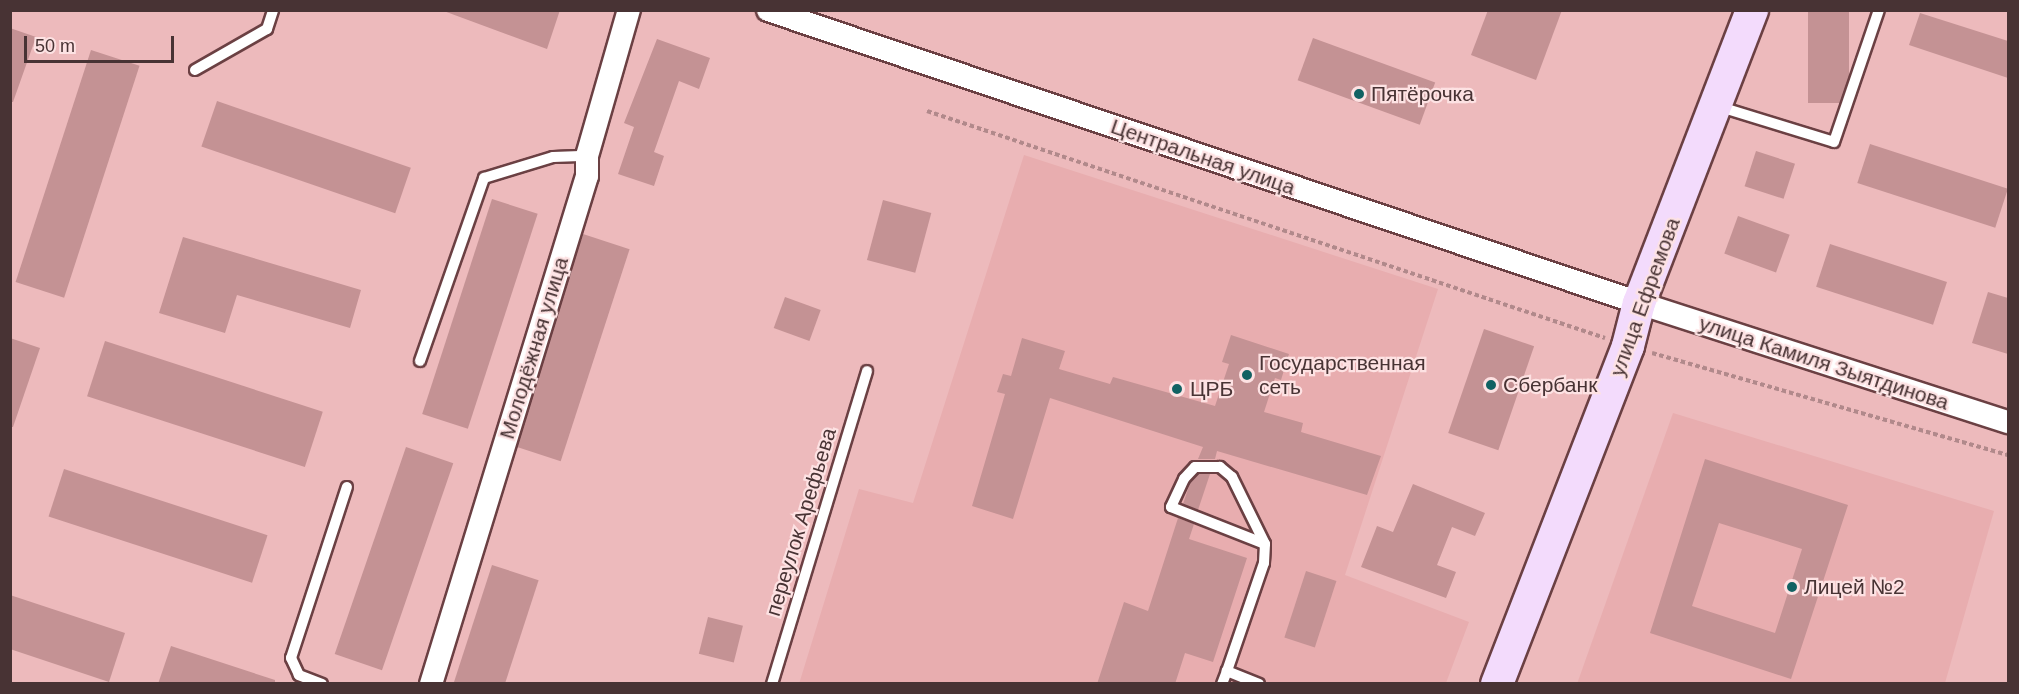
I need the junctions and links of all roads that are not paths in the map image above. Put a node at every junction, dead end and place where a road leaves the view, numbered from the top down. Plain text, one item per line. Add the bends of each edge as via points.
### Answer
1 (273, 10) edge
2 (629, 10) edge
3 (768, 10) edge
4 (1752, 10) edge
5 (1879, 10) edge
6 (195, 70) dead end
7 (1717, 106) junction
8 (587, 156) junction
9 (1639, 303) junction
10 (420, 361) dead end
11 (867, 371) dead end
12 (2008, 422) edge
13 (347, 487) dead end
14 (1265, 544) junction
15 (1227, 671) junction
16 (322, 684) edge
17 (431, 684) edge
18 (772, 684) edge
19 (1222, 684) edge
20 (1259, 684) edge
21 (1497, 684) edge

1 - 6 lane via 267,29
2 - 8 street, Молодёжная улица
3 - 9 street, Центральная улица
4 - 7 street, улица Ефремова
5 - 7 lane via 1834,142
7 - 9 street, улица Ефремова
8 - 10 lane via 553,157 484,178
8 - 17 street, Молодёжная улица via 586,176
9 - 12 street, улица Камиля Зыятдинова
9 - 21 street, улица Ефремова via 1628,346
11 - 18 lane, переулок Арефьева
13 - 16 lane via 291,658 299,675
14 - 14 lane via 1232,477 1220,467 1195,467 1170,507
14 - 15 lane via 1264,563
15 - 19 lane
15 - 20 lane

